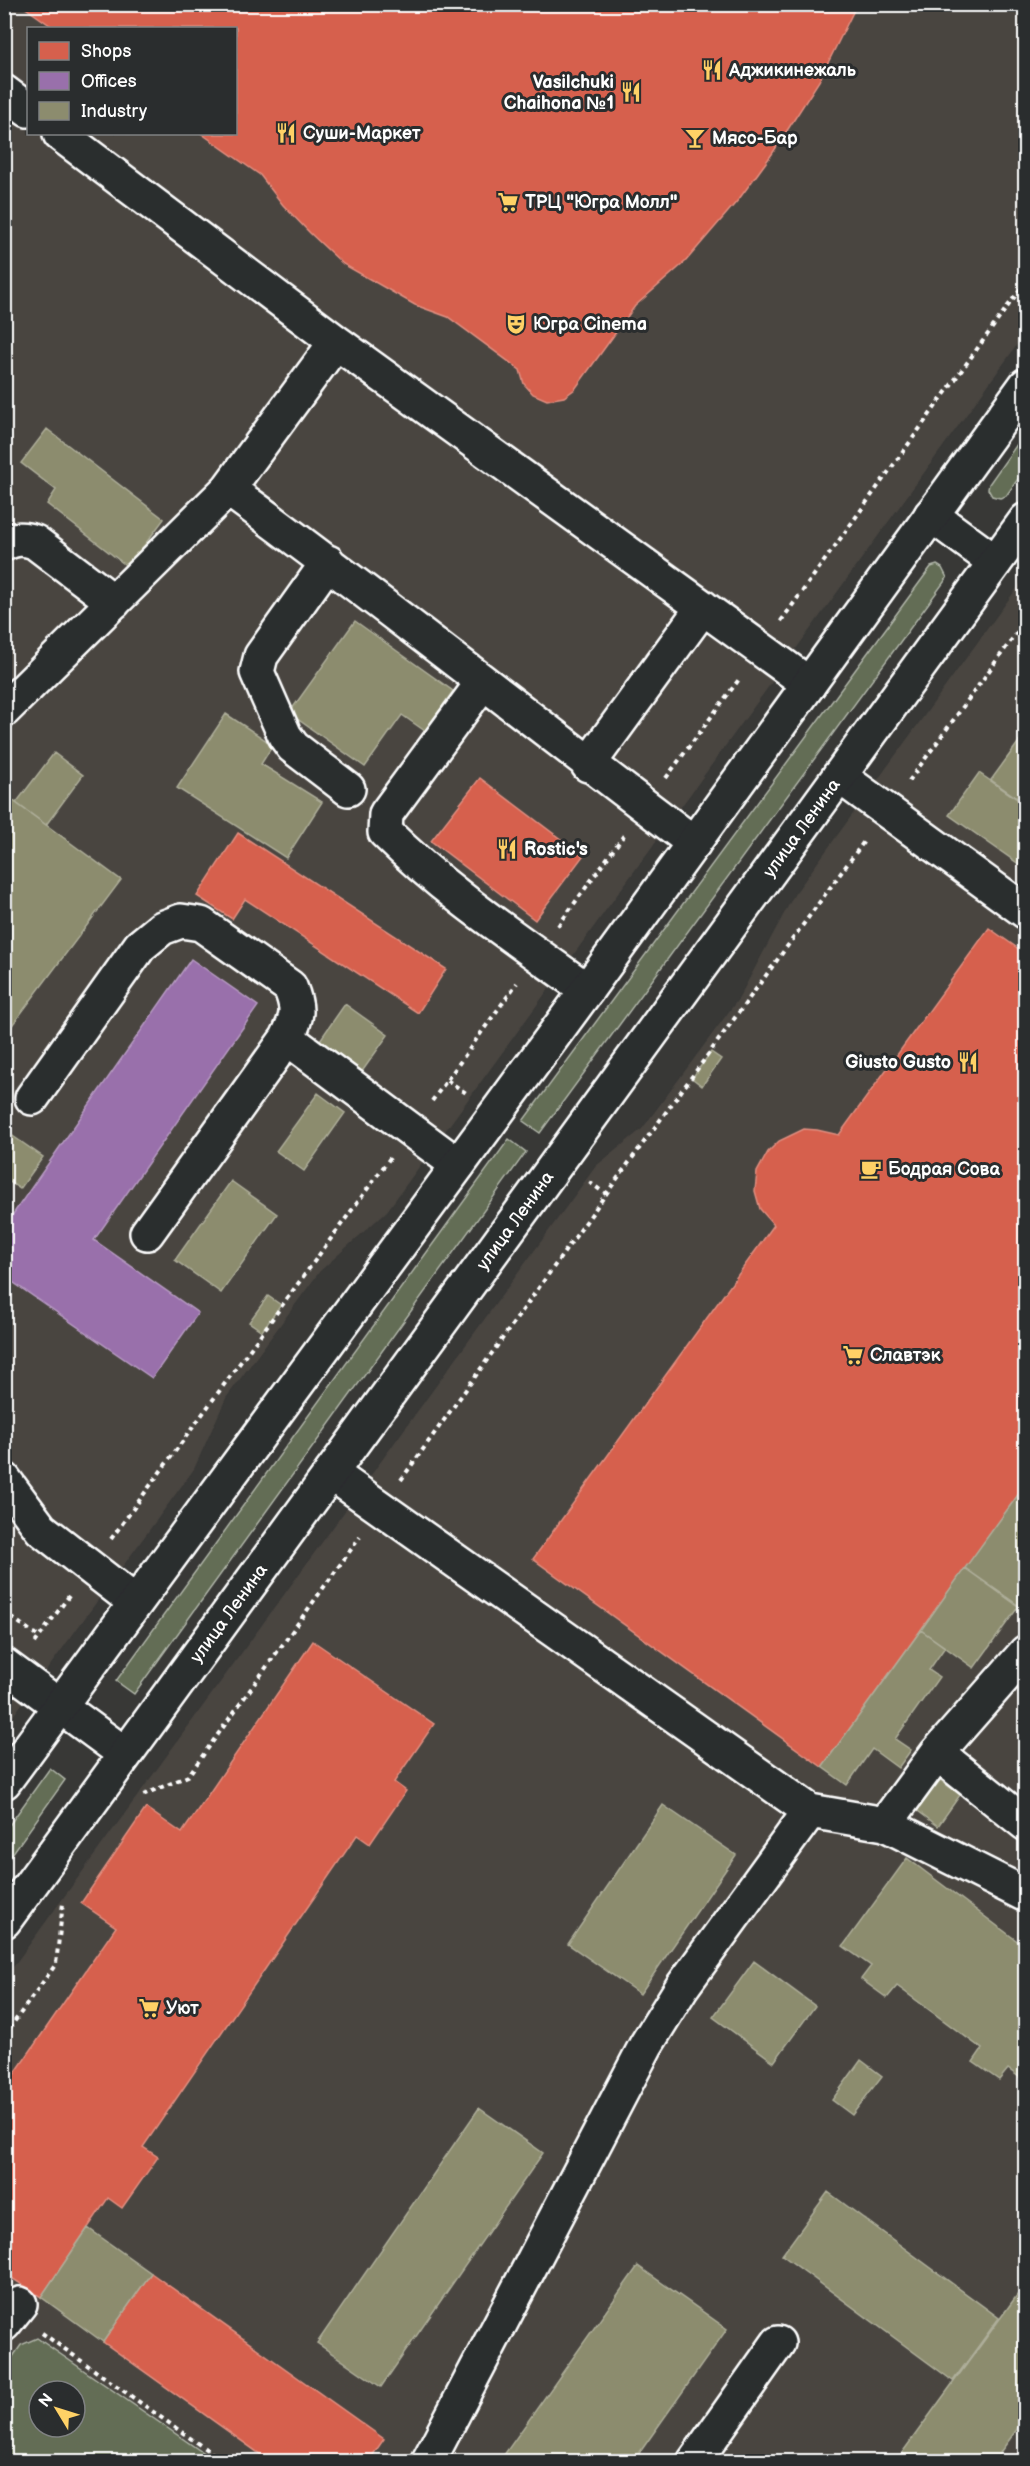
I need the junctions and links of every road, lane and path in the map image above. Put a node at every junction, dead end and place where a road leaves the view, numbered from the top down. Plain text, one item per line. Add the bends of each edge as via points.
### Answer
1 (4, 92) edge
2 (27, 109) edge
3 (61, 135) edge
4 (336, 342) junction
5 (1026, 385) edge
6 (228, 489) junction
7 (931, 515) junction
8 (1026, 520) edge
9 (4, 544) edge
10 (328, 562) junction
11 (995, 562) junction
12 (114, 602) junction
13 (703, 607) junction
14 (1026, 620) edge
15 (483, 682) junction
16 (809, 684) junction
17 (4, 710) edge
18 (588, 765) junction
19 (839, 776) junction
20 (348, 789) dead end
21 (887, 811) junction
22 (694, 843) junction
23 (1026, 912) edge
24 (587, 990) junction
25 (287, 1038) junction
26 (32, 1098) dead end
27 (458, 1165) junction
28 (147, 1233) dead end
29 (331, 1473) junction
30 (4, 1479) edge
31 (381, 1508) junction
32 (135, 1602) junction
33 (4, 1612) edge
34 (39, 1637) dead end
35 (1026, 1652) edge
36 (4, 1665) edge
37 (60, 1705) junction
38 (125, 1754) junction
39 (937, 1754) junction
40 (4, 1782) edge
41 (133, 1799) dead end
42 (810, 1811) junction
43 (885, 1824) junction
44 (1026, 1824) edge
45 (1026, 1895) edge
46 (64, 1898) dead end
47 (4, 1921) edge
48 (4, 2036) edge
49 (12, 2314) edge
50 (778, 2343) dead end
51 (707, 2457) edge
52 (224, 2462) edge
53 (428, 2462) edge

1 - 2 main road
3 - 4 main road
4 - 6 main road
4 - 13 main road
5 - 7 main road
6 - 10 main road
6 - 12 main road
7 - 11 main road
7 - 16 main road
8 - 11 main road, улица Ленина
9 - 12 main road via 24,538 35,542
10 - 15 main road
10 - 20 main road via 261,656 257,672 293,747
11 - 19 main road, улица Ленина
12 - 17 main road
13 - 16 main road
13 - 18 main road
14 - 21 path
15 - 18 main road
15 - 24 main road via 386,814 385,832 467,904
16 - 22 main road
18 - 22 main road
19 - 21 main road
19 - 29 main road, улица Ленина
21 - 23 main road
21 - 31 path
22 - 24 main road
24 - 27 main road
25 - 26 main road via 297,1019 290,987 201,924 181,921 162,928 140,946
25 - 27 main road
25 - 28 main road
27 - 32 main road
29 - 31 main road
29 - 38 main road, улица Ленина
30 - 32 main road via 41,1529
31 - 41 path via 188,1776
31 - 42 main road
32 - 37 main road
33 - 34 path
35 - 39 main road
36 - 37 main road
37 - 38 main road
37 - 40 main road
38 - 47 main road, улица Ленина
39 - 43 main road
39 - 44 main road
42 - 43 main road
42 - 53 main road via 681,1987 646,2045
43 - 45 main road
46 - 48 path via 56,1964
49 - 52 path
50 - 51 main road

